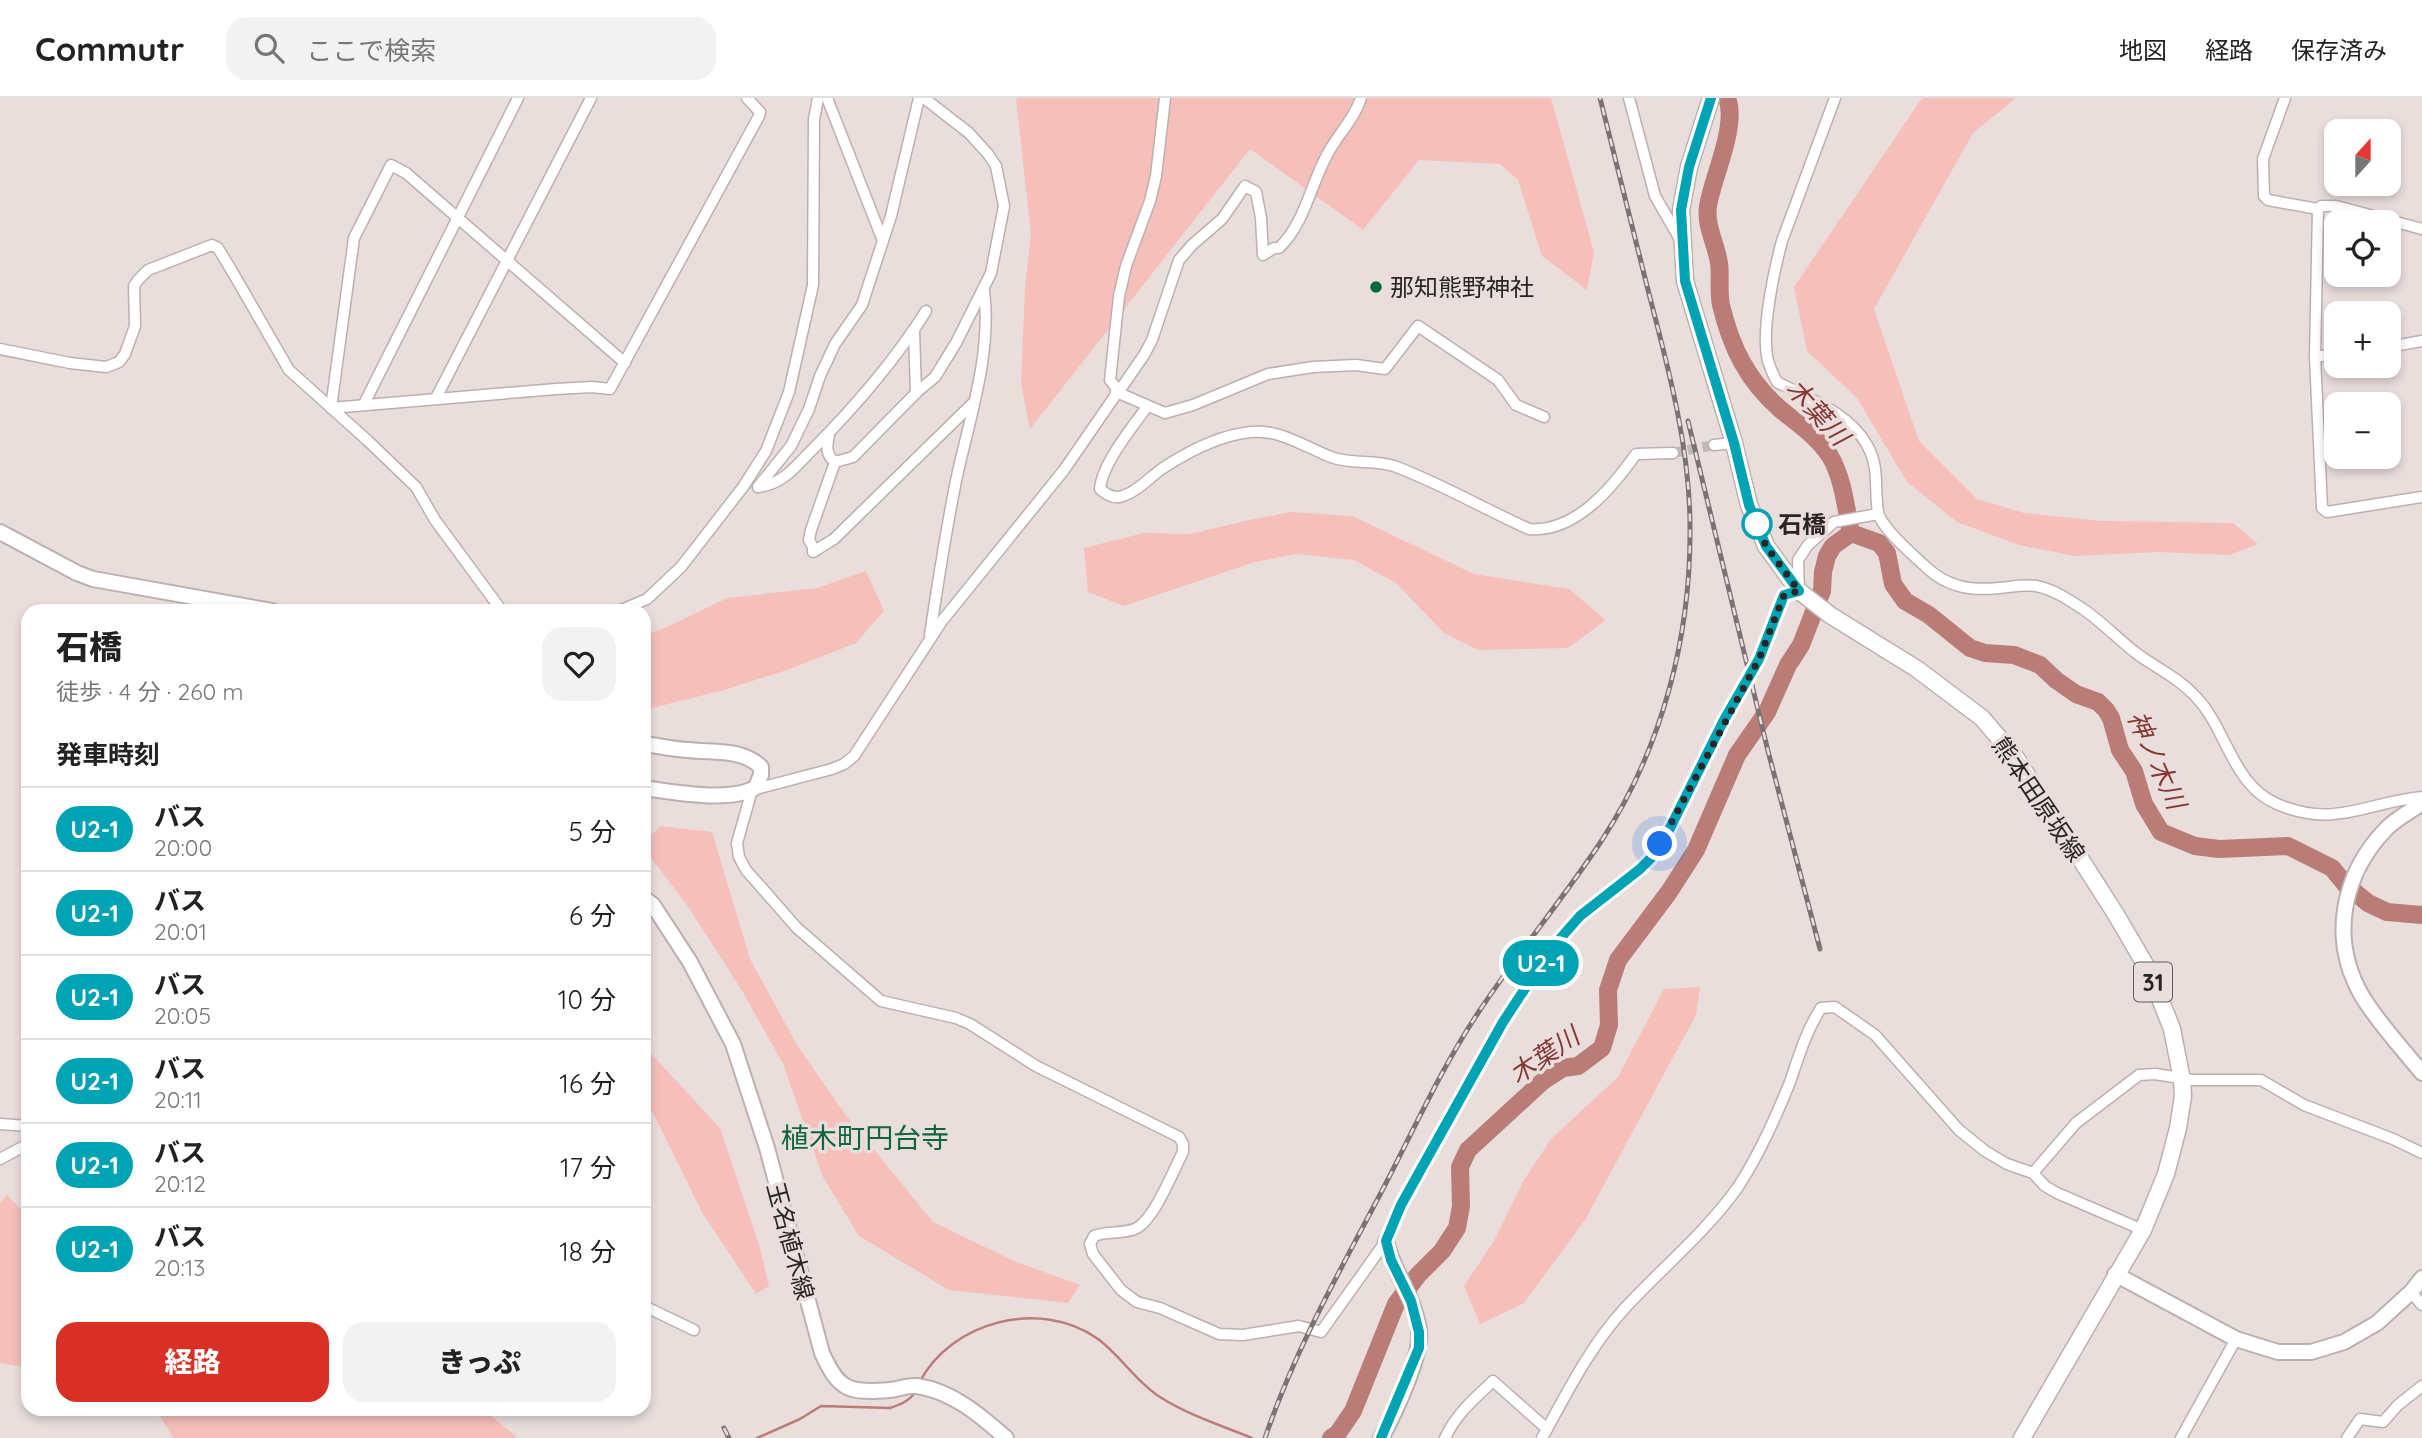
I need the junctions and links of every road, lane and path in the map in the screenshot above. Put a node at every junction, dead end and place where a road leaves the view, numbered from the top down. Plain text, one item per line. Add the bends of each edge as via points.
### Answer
1 (518, 98) edge
2 (591, 98) edge
3 (747, 98) edge
4 (818, 98) edge
5 (827, 98) edge
6 (922, 98) edge
7 (1165, 98) edge
8 (1361, 98) edge
9 (1629, 98) edge
10 (1835, 98) edge
11 (2285, 98) edge
12 (1709, 103) edge
13 (2318, 209) junction
14 (456, 218) junction
15 (2422, 229) edge
16 (883, 242) junction
17 (1681, 242) junction
18 (506, 261) junction
19 (984, 291) junction
20 (926, 311) dead end
21 (914, 330) junction
22 (2422, 341) edge
23 (2401, 345) edge
24 (0, 349) edge
25 (2324, 356) edge
26 (2315, 357) junction
27 (625, 363) junction
28 (1117, 388) junction
29 (916, 393) junction
30 (436, 398) junction
31 (364, 404) junction
32 (973, 404) junction
33 (1147, 407) junction
34 (331, 408) junction
35 (1544, 417) dead end
36 (829, 433) junction
37 (1734, 443) junction
38 (1714, 445) tunnel mouth
39 (1673, 453) tunnel mouth
40 (835, 462) junction
41 (743, 487) junction
42 (758, 487) junction
43 (2422, 497) edge
44 (1878, 514) junction
45 (0, 532) edge
46 (1804, 594) junction
47 (233, 604) edge
48 (497, 604) edge
49 (636, 604) edge
50 (929, 639) junction
51 (651, 745) edge
52 (651, 789) edge
53 (752, 790) junction
54 (2422, 797) edge
55 (2422, 803) edge
56 (651, 903) edge
57 (2422, 1073) edge
58 (2182, 1080) junction
59 (0, 1124) edge
60 (21, 1126) edge
61 (21, 1148) edge
62 (2422, 1153) edge
63 (0, 1159) edge
64 (2033, 1173) junction
65 (2143, 1230) junction
66 (1386, 1241) junction
67 (2115, 1274) junction
68 (2422, 1278) edge
69 (2411, 1292) junction
70 (2422, 1305) edge
71 (651, 1309) edge
72 (694, 1330) dead end
73 (2236, 1339) junction
74 (2422, 1386) edge
75 (1545, 1434) edge
76 (1006, 1438) edge
77 (1381, 1438) edge
78 (1445, 1438) edge
79 (2022, 1438) edge
80 (2181, 1438) edge
81 (2347, 1438) edge

1 - 14 street
2 - 18 street
3 - 27 street via 761,112
4 - 41 street via 813,285 789,392 766,451
5 - 16 street
6 - 16 street
6 - 19 street via 970,133 996,166 1004,206
7 - 28 street via 1156,176 1119,296 1110,380
8 - 28 street via 1327,154 1289,238 1264,255 1256,192 1245,186 1222,219 1179,260 1152,340
9 - 17 street via 1655,196
10 - 44 street via 1776,263 1767,358 1777,382 1833,412 1867,444 1877,470
11 - 13 street via 2263,159 2264,196
12 - 17 main road, 熊本田原坂線 / 31 via 1689,167
13 - 15 street via 2336,206
13 - 26 street
14 - 18 street
14 - 31 street
14 - 34 street via 391,165 354,238
16 - 42 street via 862,305 835,344 791,446
17 - 37 main road, 熊本田原坂線 / 31 via 1685,281
18 - 27 street
18 - 30 street
19 - 29 street via 935,377
19 - 32 street via 985,332
20 - 21 street
21 - 29 street
21 - 36 street
22 - 23 street
24 - 34 street via 106,367 119,362 135,326 134,286 138,280 148,270 212,245 233,272 289,370
25 - 26 street
26 - 43 street via 2322,508 2327,512
27 - 30 street via 610,389
28 - 33 street
28 - 50 street via 1064,470
29 - 40 street via 853,457
30 - 31 street
31 - 34 street
32 - 40 street via 834,539 813,552 811,530
32 - 50 street
33 - 35 street via 1165,413 1179,411 1268,374 1356,365 1385,369 1418,326 1498,380 1516,405
33 - 39 street via 1100,483 1108,495 1118,497 1133,491 1187,454 1223,438 1273,432 1334,458 1393,466 1539,530 1575,517 1618,479 1636,454
34 - 48 street via 416,487
36 - 40 street via 827,449
36 - 42 street via 784,477
37 - 38 street
37 - 46 main road, 熊本田原坂線 / 31 via 1749,505 1766,546
41 - 42 street
41 - 49 street via 681,567 658,591
44 - 46 street via 1834,522 1808,545 1798,560
44 - 54 street via 1894,536 1943,582 1960,588 2036,586 2064,596 2087,612 2196,697 2247,781 2264,799 2303,813 2325,815
45 - 47 main road via 93,579
46 - 58 main road, 熊本田原坂線 / 31 via 1955,696 1982,718 2016,758 2148,971 2172,1029
46 - 66 street via 1784,595 1759,659 1651,858 1580,916 1551,949 1503,1022 1401,1205
50 - 53 street via 854,756 832,769
51 - 53 main road via 725,751 753,760 761,767 761,775
52 - 53 main road via 698,795
53 - 66 street via 737,843 746,870 797,928 881,1001 970,1024 1036,1066 1179,1137 1183,1152 1148,1217 1137,1228 1094,1236 1090,1244 1121,1290 1138,1302 1219,1334 1299,1326 1321,1332
55 - 57 main road via 2389,826 2365,853 2344,905 2342,928 2346,956 2362,996
56 - 76 main road, 玉名植木線 via 684,951 733,1044 822,1353 834,1378 853,1390 915,1386 943,1393
58 - 62 street via 2261,1080 2304,1105
58 - 64 street via 2139,1075 2076,1123
58 - 65 main road, 熊本田原坂線 / 31 via 2178,1128 2166,1174
59 - 60 street
61 - 63 street
64 - 65 street via 2057,1193
64 - 75 street via 2007,1164 1959,1130 1868,1029 1835,1007 1821,1008 1803,1041 1770,1127 1738,1186 1715,1217 1624,1310 1577,1375
65 - 67 main road, 熊本田原坂線 / 31
66 - 77 main road via 1411,1301 1419,1348
67 - 73 main road
67 - 79 main road, 熊本田原坂線 / 31
68 - 69 main road
69 - 70 street
69 - 73 main road via 2377,1323 2344,1342 2311,1352 2278,1352
71 - 72 street
73 - 80 street
74 - 81 street via 2383,1422 2360,1419
75 - 78 street via 1493,1381 1462,1410

